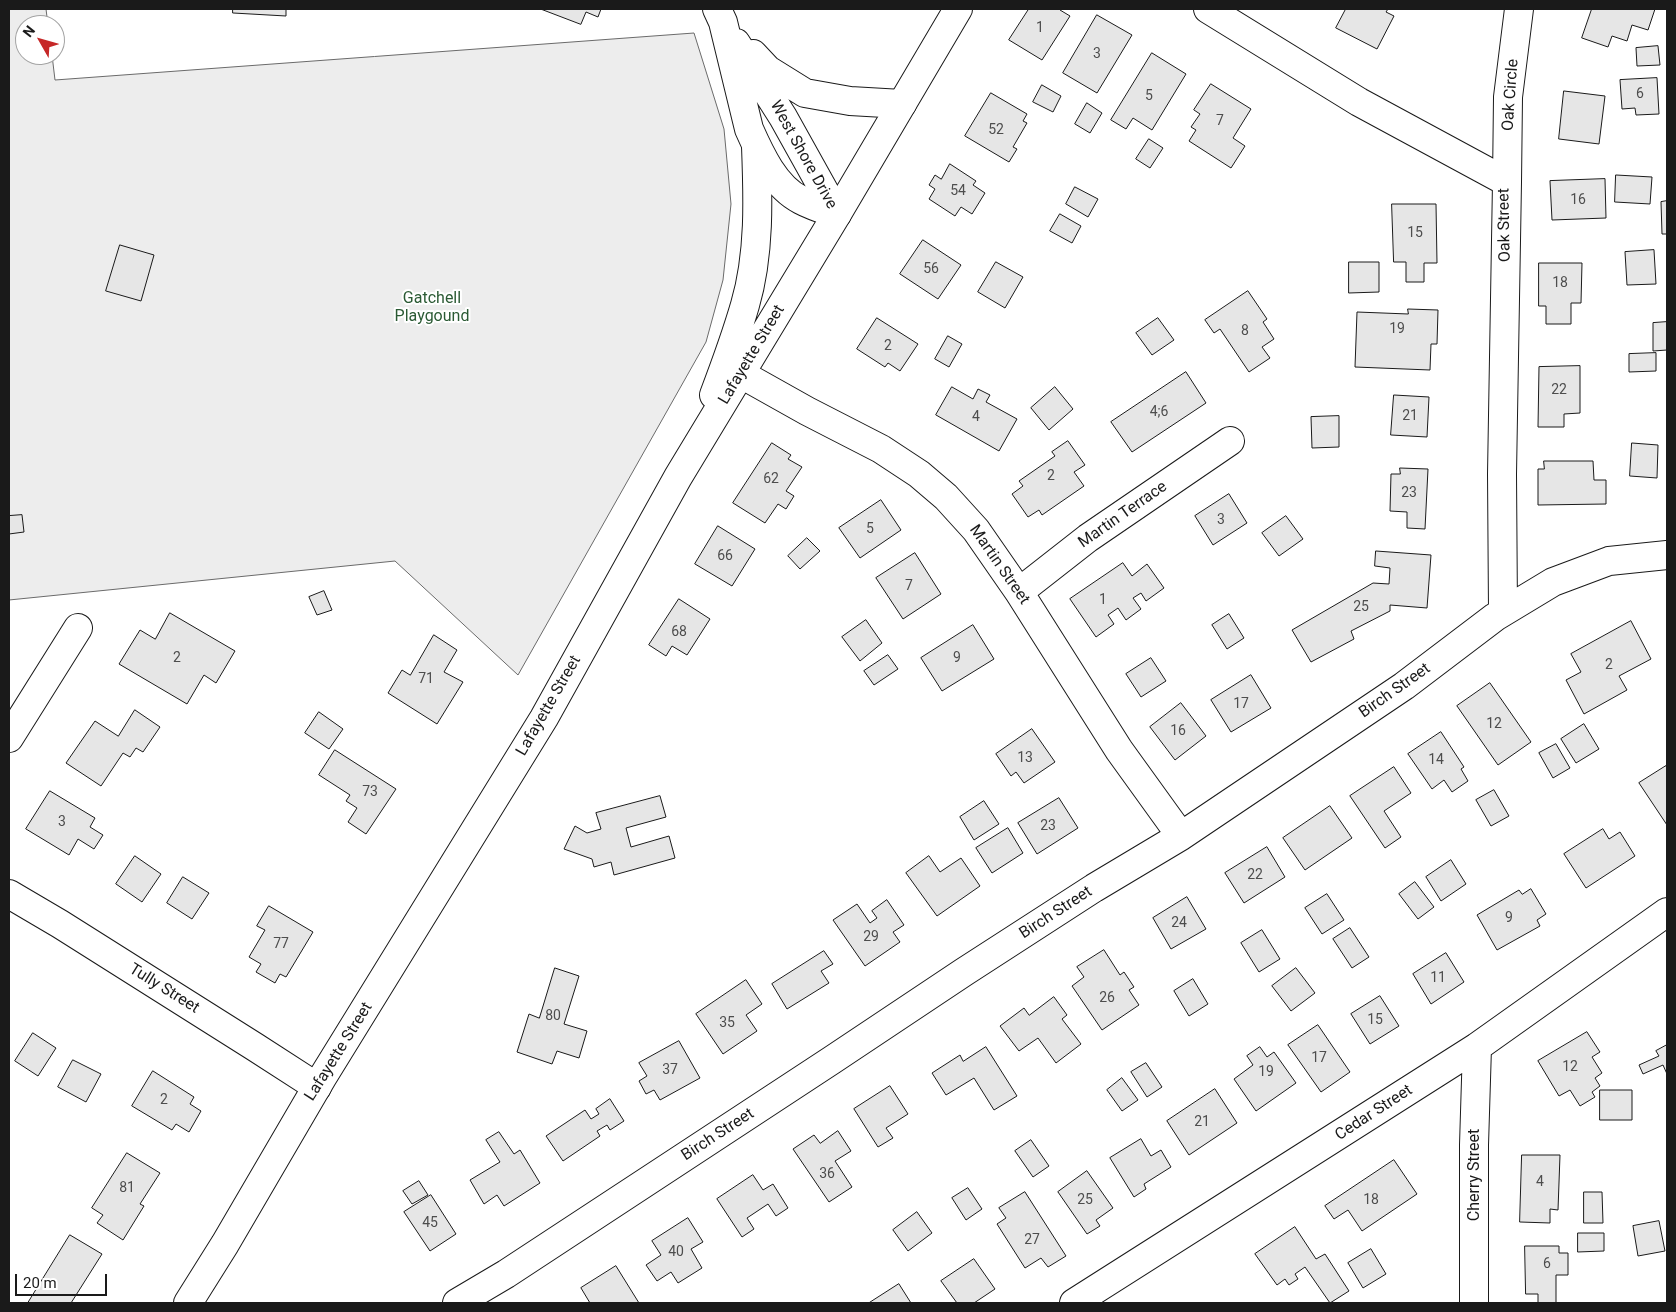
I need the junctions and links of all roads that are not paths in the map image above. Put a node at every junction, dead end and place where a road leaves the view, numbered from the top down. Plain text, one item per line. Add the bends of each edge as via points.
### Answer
1 (958, 9) edge
2 (1208, 9) edge
3 (1519, 9) edge
4 (720, 16) edge
5 (902, 104) junction
6 (756, 146) junction
7 (1507, 182) junction
8 (837, 214) junction
9 (741, 374) junction
10 (1230, 442) dead end
11 (693, 452) junction
12 (1667, 555) edge
13 (1019, 592) junction
14 (1503, 612) junction
15 (78, 628) dead end
16 (9, 738) edge
17 (1181, 836) junction
18 (9, 894) edge
19 (1667, 912) edge
20 (1477, 1047) junction
21 (316, 1088) junction
22 (188, 1303) edge
23 (457, 1303) edge
24 (1074, 1303) edge
25 (1474, 1303) edge

1 - 5 street, Lafayette Street
2 - 7 street, Oak Street via 1359,102
3 - 7 street, Oak Circle via 1508,98
4 - 5 street via 768,70 805,93 850,102
4 - 6 street, West Shore Drive
4 - 8 street, West Shore Drive via 783,117
5 - 8 street, Lafayette Street
6 - 8 street, West Shore Drive via 780,184 799,200
6 - 11 street via 755,248 746,304
7 - 14 street, Oak Street
8 - 9 street, Lafayette Street
9 - 11 street, Lafayette Street
9 - 13 street, Martin Street via 881,449 919,474 946,497 976,530
10 - 13 street, Martin Terrace via 1088,538
11 - 21 street, Lafayette Street via 544,718
12 - 14 street, Birch Street via 1609,561 1553,582
13 - 17 street, Martin Street via 1119,750
14 - 17 street, Birch Street via 1404,686
15 - 16 street
17 - 23 street, Birch Street via 1094,888
18 - 21 street, Tully Street via 256,1046
19 - 20 street, Cedar Street
20 - 24 street, Cedar Street
20 - 25 street, Cherry Street
21 - 22 street, Lafayette Street

